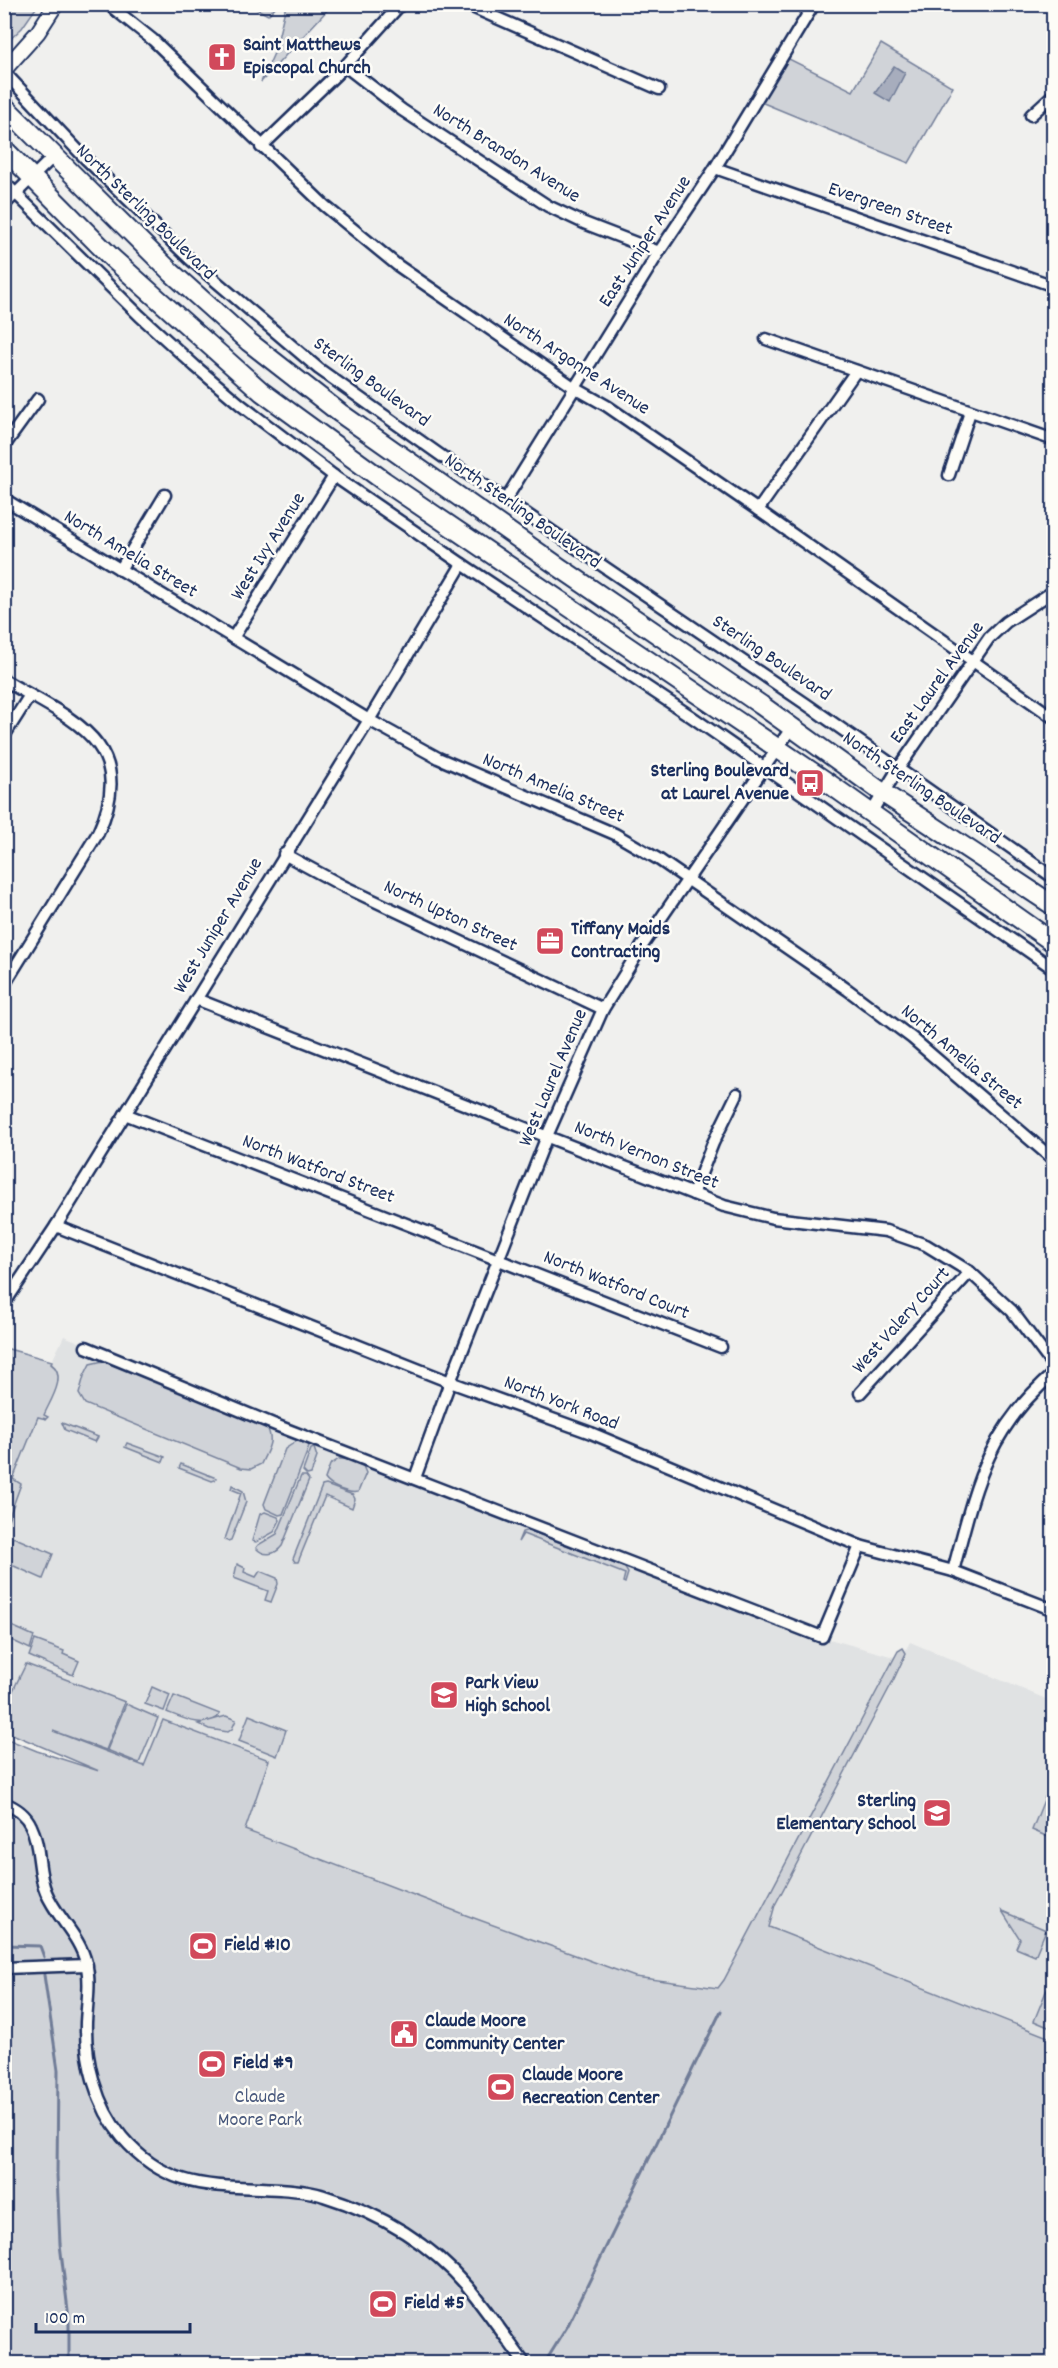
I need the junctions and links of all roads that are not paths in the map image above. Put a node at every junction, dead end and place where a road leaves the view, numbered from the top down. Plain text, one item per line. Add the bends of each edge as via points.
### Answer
1 (56, 4) edge
2 (108, 4) edge
3 (401, 4) edge
4 (465, 4) edge
5 (814, 4) edge
6 (345, 66) junction
7 (4, 71) edge
8 (659, 89) dead end
9 (1053, 94) edge
10 (4, 106) edge
11 (1031, 115) dead end
12 (261, 147) junction
13 (4, 149) edge
14 (54, 156) junction
15 (715, 168) junction
16 (32, 177) junction
17 (4, 182) edge
18 (16, 194) junction
19 (4, 205) edge
20 (659, 252) junction
21 (1053, 286) edge
22 (765, 339) dead end
23 (856, 371) junction
24 (574, 388) junction
25 (38, 399) dead end
26 (970, 412) junction
27 (1053, 440) edge
28 (4, 446) edge
29 (950, 475) dead end
30 (334, 476) junction
31 (165, 495) dead end
32 (4, 499) edge
33 (506, 499) junction
34 (758, 510) junction
35 (462, 564) junction
36 (120, 570) junction
37 (1053, 591) edge
38 (233, 638) junction
39 (973, 663) junction
40 (4, 680) edge
41 (30, 695) junction
42 (1053, 718) edge
43 (369, 720) junction
44 (792, 727) junction
45 (4, 736) edge
46 (778, 748) junction
47 (764, 768) junction
48 (898, 769) junction
49 (883, 793) junction
50 (871, 813) junction
51 (285, 854) junction
52 (1053, 878) edge
53 (689, 879) junction
54 (1053, 906) edge
55 (1053, 943) edge
56 (1053, 969) edge
57 (4, 985) edge
58 (196, 999) junction
59 (603, 1009) junction
60 (737, 1094) dead end
61 (125, 1114) junction
62 (547, 1136) junction
63 (1053, 1160) edge
64 (693, 1194) junction
65 (57, 1226) junction
66 (499, 1258) junction
67 (970, 1272) junction
68 (4, 1304) edge
69 (86, 1347) dead end
70 (721, 1347) dead end
71 (1053, 1367) edge
72 (1053, 1374) edge
73 (450, 1382) junction
74 (860, 1394) dead end
75 (415, 1478) junction
76 (860, 1546) junction
77 (954, 1571) junction
78 (1053, 1610) edge
79 (4, 1803) edge
80 (87, 1965) junction
81 (4, 1968) edge
82 (525, 2364) edge

1 - 7 street via 33,39
2 - 12 street, North Argonne Avenue via 161,48
3 - 6 street
4 - 8 street
5 - 15 street, East Juniper Avenue
6 - 12 street
6 - 20 street, North Brandon Avenue via 402,110 548,206
7 - 33 street, Sterling Boulevard via 86,159 238,302 360,400
9 - 11 street
10 - 14 main road, North Sterling Boulevard
12 - 24 street, North Argonne Avenue via 398,265
13 - 16 main road
14 - 16 street
14 - 44 main road, North Sterling Boulevard via 172,273 293,377
15 - 20 street, East Juniper Avenue
15 - 21 street, Evergreen Street
16 - 18 street
16 - 46 main road via 154,298 262,392 384,481
17 - 18 street
18 - 19 street
18 - 30 street via 195,366
20 - 24 street, East Juniper Avenue
22 - 23 street
23 - 26 street
23 - 34 street
24 - 33 street, East Juniper Avenue
24 - 34 street, North Argonne Avenue via 607,406
25 - 28 street
26 - 27 street
26 - 29 street
30 - 35 street
30 - 38 street, West Ivy Avenue
31 - 36 street
32 - 36 street, North Amelia Street
33 - 48 street, Sterling Boulevard
34 - 39 street, North Argonne Avenue
35 - 43 street, West Juniper Avenue
35 - 47 street
36 - 38 street, North Amelia Street
37 - 39 street, East Laurel Avenue via 997,629
38 - 43 street, North Amelia Street
39 - 42 street, North Argonne Avenue
39 - 48 street, East Laurel Avenue
40 - 41 street
41 - 45 street
41 - 57 street via 93,737 109,768 111,792 98,833
43 - 51 street, West Juniper Avenue
43 - 53 street, North Amelia Street via 448,762 615,834
44 - 46 street, West Laurel Avenue
44 - 49 main road, North Sterling Boulevard
46 - 47 street, West Laurel Avenue
46 - 50 main road
47 - 53 street, West Laurel Avenue
47 - 56 street
48 - 49 street, East Laurel Avenue
48 - 52 street, Sterling Boulevard
49 - 50 street, East Laurel Avenue
49 - 54 main road, North Sterling Boulevard
50 - 55 main road
51 - 58 street, West Juniper Avenue
51 - 59 street, North Upton Street via 363,896
53 - 59 street, West Laurel Avenue
53 - 63 street, North Amelia Street via 912,1038
58 - 61 street, West Juniper Avenue
58 - 62 street, North Vernon Street
59 - 62 street, West Laurel Avenue
60 - 64 street
61 - 65 street, West Juniper Avenue
61 - 66 street, North Watford Street
62 - 64 street, North Vernon Street
62 - 66 street, West Laurel Avenue
64 - 67 street, North Vernon Street via 773,1218 886,1231 926,1245
65 - 68 street, West Juniper Avenue
65 - 73 street, North York Road
66 - 70 street, North Watford Court
66 - 73 street, West Laurel Avenue
67 - 71 street, North Vernon Street via 1012,1311
67 - 74 street, West Valery Court
69 - 75 street
72 - 77 street via 1030,1393 984,1463
73 - 75 street, West Laurel Avenue
73 - 76 street, North York Road via 591,1433
75 - 76 street via 822,1637
76 - 77 street, North York Road
77 - 78 street, North York Road
79 - 80 street via 23,1814 30,1824 45,1890
80 - 81 street
80 - 82 street via 87,2045 94,2082 109,2117 137,2151 188,2182 321,2195 368,2212 432,2251 468,2287

